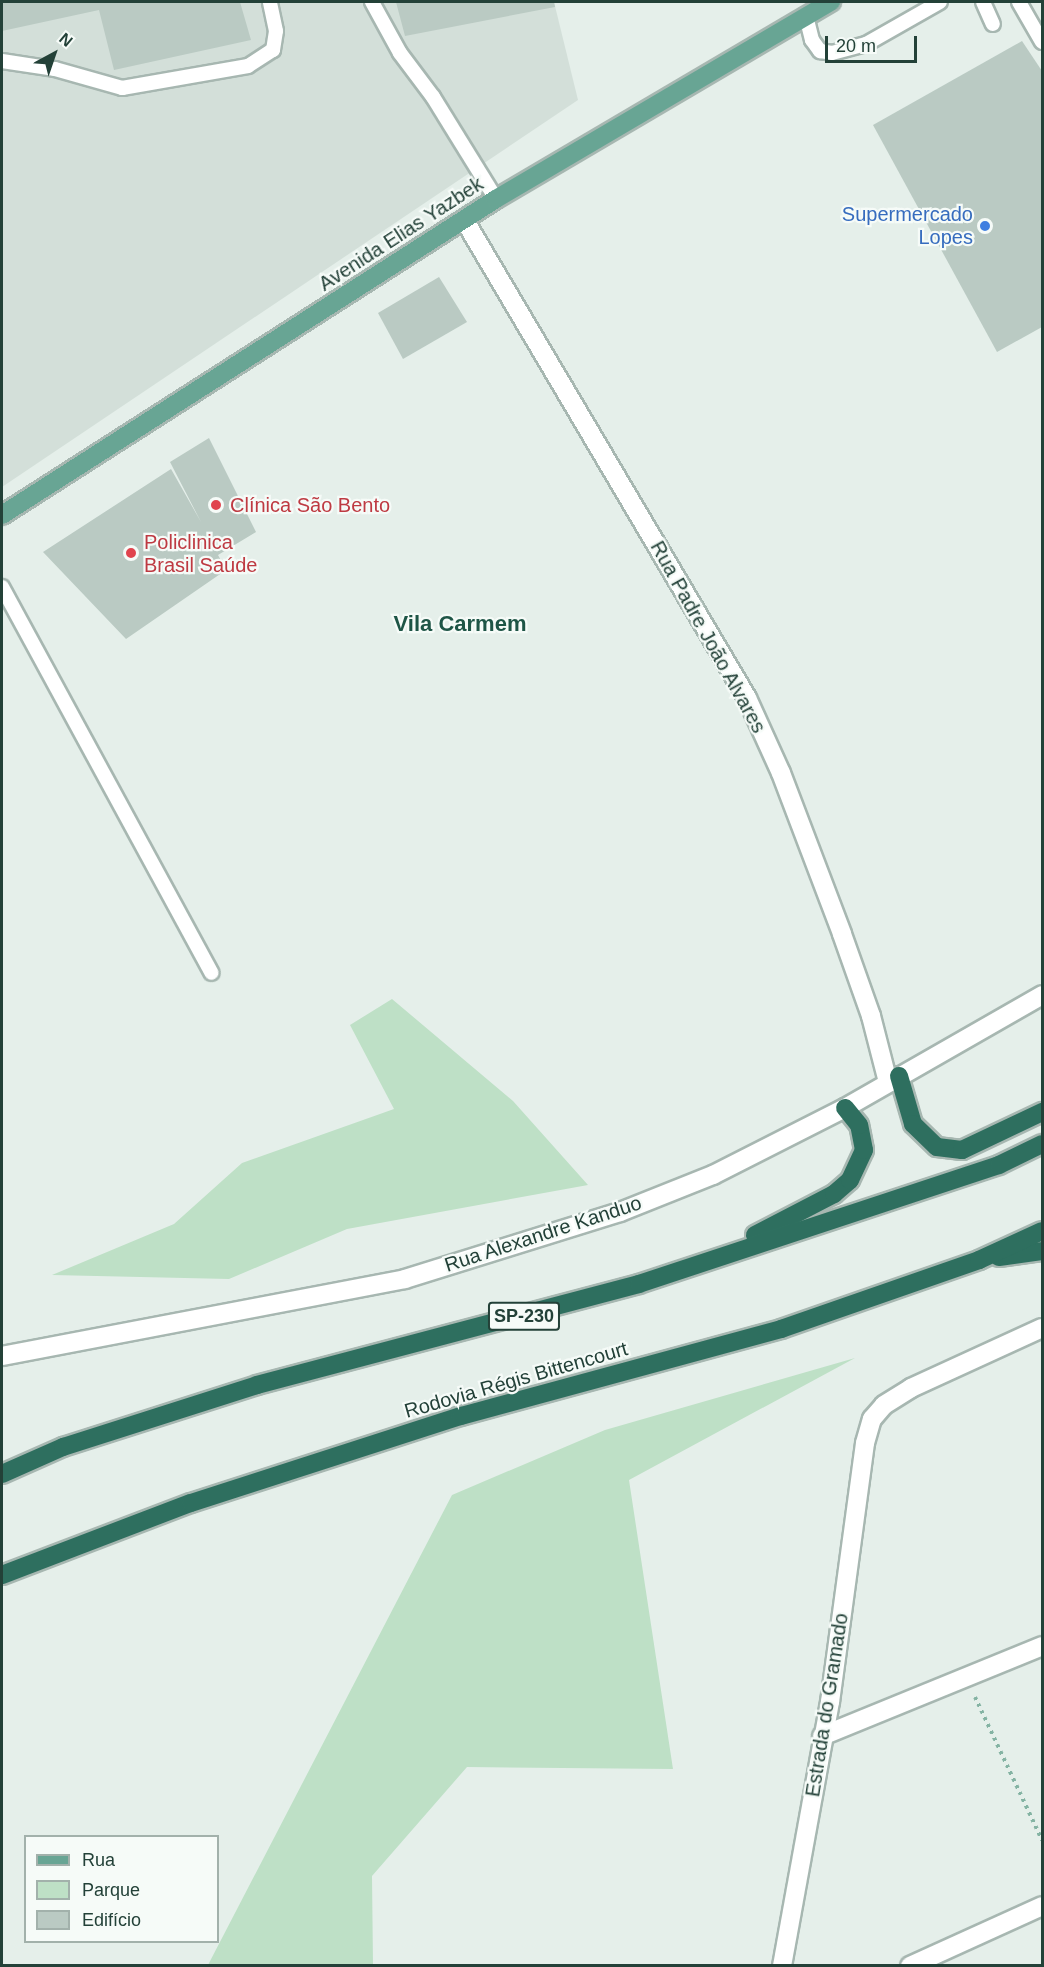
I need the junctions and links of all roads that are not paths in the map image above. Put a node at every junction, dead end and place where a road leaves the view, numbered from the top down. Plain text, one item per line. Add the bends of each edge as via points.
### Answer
1 (270, 2) edge
2 (372, 2) edge
3 (831, 2) edge
4 (940, 2) edge
5 (982, 2) edge
6 (1019, 2) edge
7 (810, 9) edge
8 (993, 24) dead end
9 (1042, 42) edge
10 (2, 61) edge
11 (496, 199) junction
12 (465, 221) junction
13 (2, 515) edge
14 (2, 587) edge
15 (212, 973) dead end
16 (1042, 995) edge
17 (893, 1079) junction
18 (845, 1108) junction
19 (1042, 1112) edge
20 (1042, 1144) edge
21 (1042, 1231) edge
22 (1042, 1251) edge
23 (716, 1256) junction
24 (979, 1260) junction
25 (1042, 1328) edge
26 (2, 1356) edge
27 (2, 1474) edge
28 (2, 1575) edge
29 (1042, 1646) edge
30 (822, 1736) junction
31 (1042, 1906) edge
32 (782, 1965) edge
33 (910, 1965) edge

1 - 10 lane via 276,31 273,50 248,66 122,88 55,69
2 - 11 lane via 400,53 433,97
3 - 7 main road, Avenida Elias Yazbek
4 - 7 lane via 866,45 832,53 820,51 812,40
5 - 8 lane
6 - 9 lane
7 - 11 main road, Avenida Elias Yazbek
11 - 12 main road, Avenida Elias Yazbek
12 - 13 main road, Avenida Elias Yazbek
12 - 17 street, Rua Padre João Alvares via 747,698 781,773
14 - 15 lane
16 - 17 street, Rua Alexandre Kanduo
17 - 18 street, Rua Alexandre Kanduo
17 - 19 highway via 913,1124 937,1148 962,1150
18 - 23 highway via 860,1125 864,1150 850,1180 834,1194
18 - 26 street, Rua Alexandre Kanduo via 713,1175 620,1212 405,1279
20 - 23 highway, SP-230 via 999,1165
21 - 24 highway, Rodovia Régis Bittencourt
22 - 24 highway
23 - 27 highway, SP-230 via 566,1305 257,1385 63,1447
24 - 28 highway, Rodovia Régis Bittencourt via 781,1329 461,1416 191,1503
25 - 30 street, Estrada do Gramado via 910,1388 884,1405 872,1419 865,1443
29 - 30 street
30 - 32 street, Estrada do Gramado
31 - 33 street

